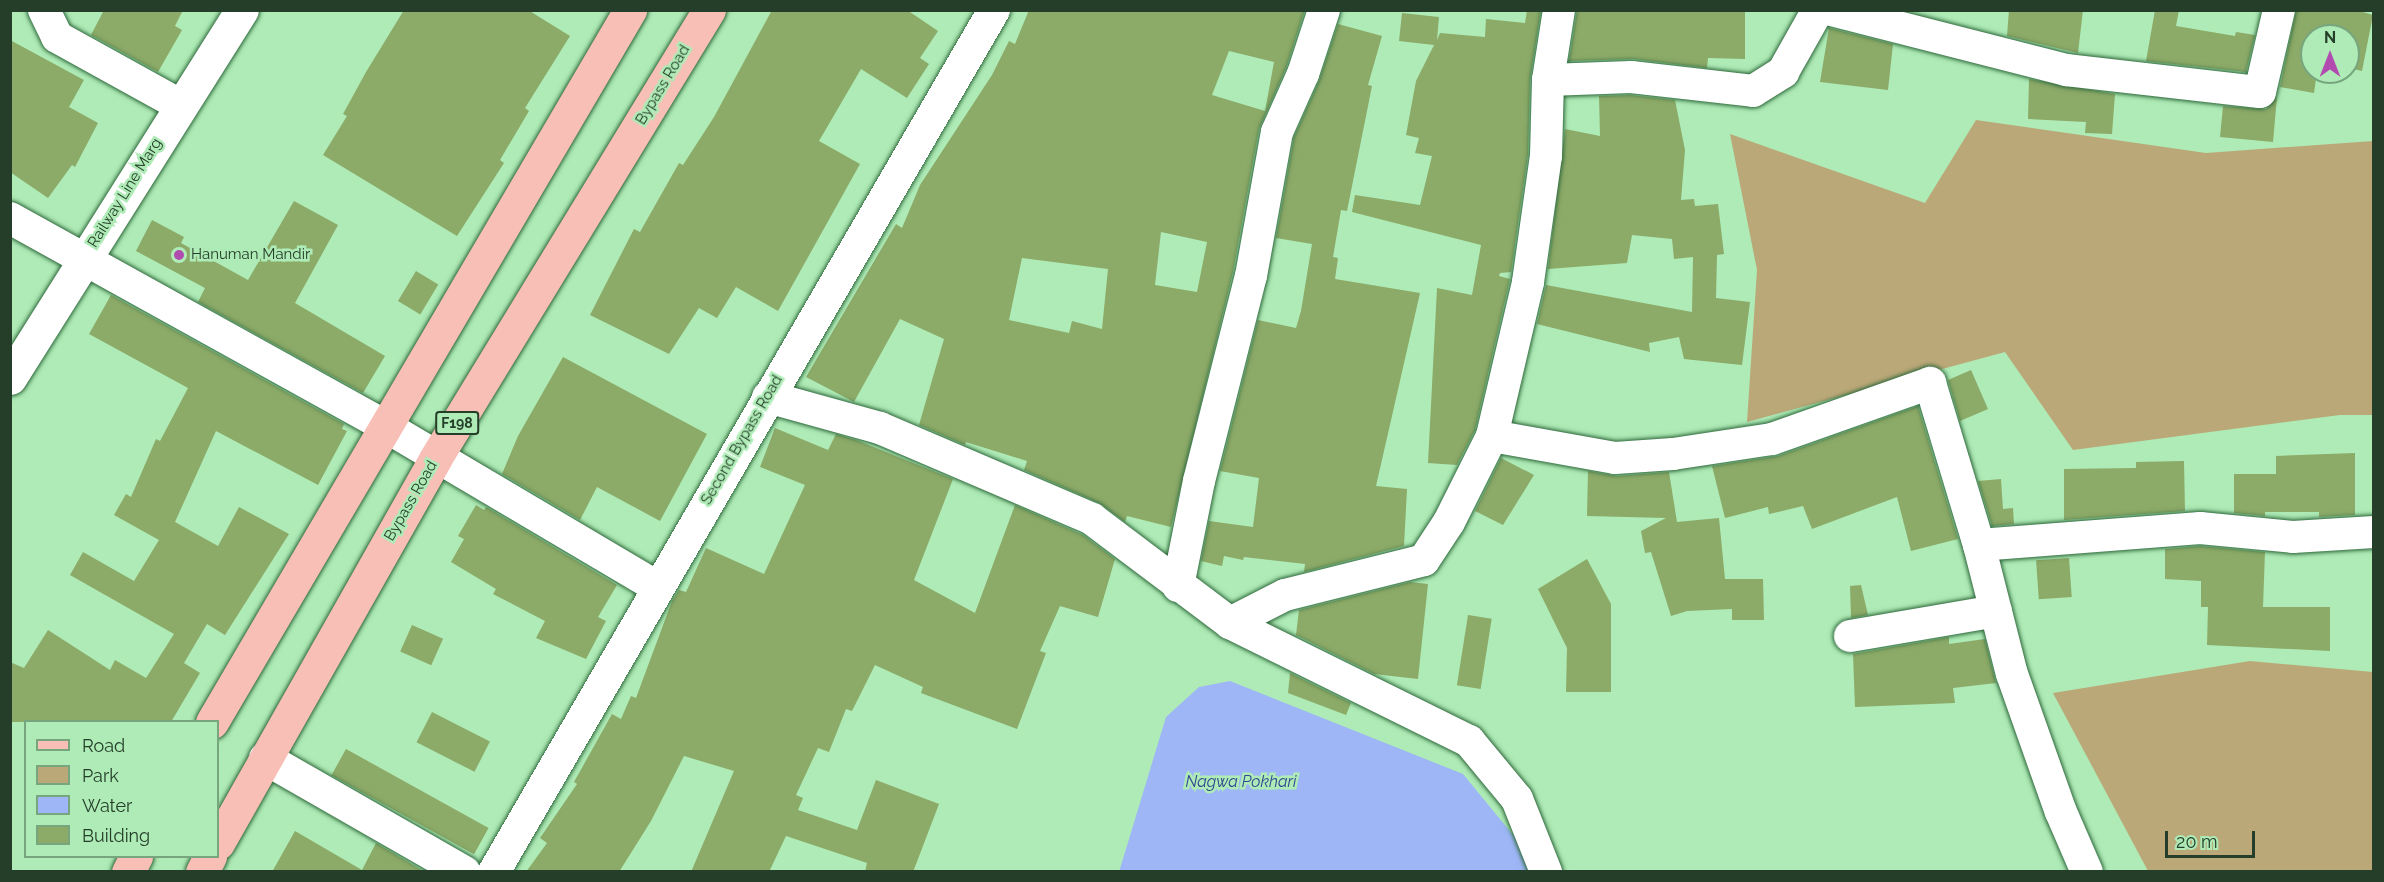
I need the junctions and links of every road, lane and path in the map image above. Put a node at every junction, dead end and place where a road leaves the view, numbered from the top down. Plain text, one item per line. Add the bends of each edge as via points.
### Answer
1 (44, 10) edge
2 (242, 10) edge
3 (630, 10) edge
4 (709, 10) edge
5 (994, 10) edge
6 (1324, 10) edge
7 (1559, 10) edge
8 (1818, 10) edge
9 (1831, 10) edge
10 (2279, 10) edge
11 (1548, 80) junction
12 (180, 105) junction
13 (10, 218) edge
14 (86, 257) junction
15 (10, 378) edge
16 (768, 397) junction
17 (385, 426) junction
18 (1492, 436) junction
19 (435, 459) junction
20 (2373, 532) edge
21 (1979, 545) junction
22 (1178, 586) junction
23 (657, 587) junction
24 (1996, 611) junction
25 (1230, 623) junction
26 (1850, 636) dead end
27 (213, 720) edge
28 (265, 758) junction
29 (219, 841) edge
30 (135, 858) edge
31 (209, 858) edge
32 (128, 872) edge
33 (202, 872) edge
34 (464, 872) edge
35 (494, 872) edge
36 (1546, 872) edge
37 (2087, 872) edge

1 - 12 street via 57,37
2 - 12 main road, Railway Line Marg
3 - 17 main road
4 - 19 main road, Bypass Road / F198
5 - 16 street, Second Bypass Road
6 - 22 street via 1303,74 1277,132 1251,276 1199,481
7 - 11 street
8 - 11 street via 1783,72 1753,91 1631,77
9 - 10 street via 2066,69 2260,92
11 - 18 street via 1546,156 1528,282
12 - 14 main road, Railway Line Marg
13 - 14 street
14 - 15 main road, Railway Line Marg
14 - 17 street
16 - 22 street via 880,429 1092,519
16 - 23 street, Second Bypass Road
17 - 19 street
17 - 27 main road
18 - 21 street via 1615,458 1673,454 1772,439 1930,384
18 - 25 street via 1449,522 1424,560 1285,595
19 - 23 street
19 - 28 main road, Bypass Road / F198
20 - 21 street via 2293,537 2199,528
21 - 24 street
22 - 25 street
23 - 35 street, Second Bypass Road
24 - 26 street
24 - 37 street via 2012,674 2061,812
25 - 36 street via 1469,741 1516,799
28 - 29 main road, Bypass Road / F198
28 - 34 main road
30 - 32 main road
31 - 33 main road

